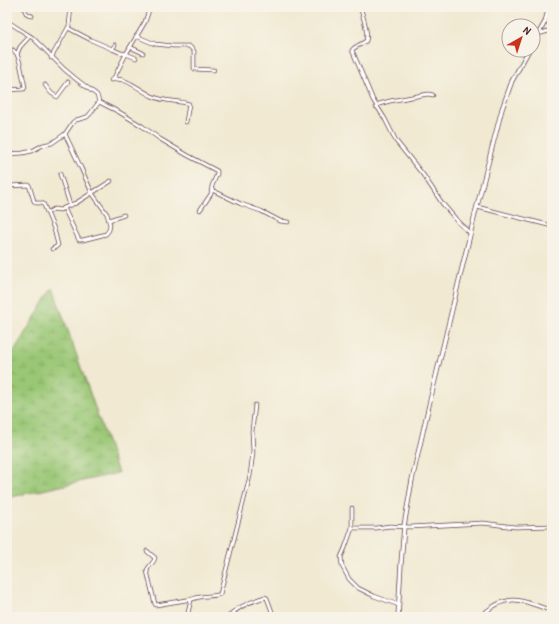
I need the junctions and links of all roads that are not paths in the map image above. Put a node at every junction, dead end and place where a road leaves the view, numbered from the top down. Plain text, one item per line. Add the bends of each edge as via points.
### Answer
1 (24, 7) edge
2 (71, 7) edge
3 (150, 7) edge
4 (360, 7) edge
5 (549, 7) edge
6 (32, 16) dead end
7 (7, 21) edge
8 (68, 28) junction
9 (541, 29) edge
10 (552, 30) edge
11 (541, 33) edge
12 (30, 36) junction
13 (136, 36) junction
14 (115, 45) dead end
15 (130, 47) junction
16 (112, 48) junction
17 (13, 50) dead end
18 (143, 53) dead end
19 (17, 54) junction
20 (126, 54) junction
21 (51, 58) junction
22 (136, 58) dead end
23 (525, 58) edge
24 (214, 70) dead end
25 (68, 82) dead end
26 (45, 85) dead end
27 (7, 90) edge
28 (433, 95) dead end
29 (99, 102) junction
30 (376, 107) junction
31 (186, 122) dead end
32 (65, 134) junction
33 (8, 154) edge
34 (60, 174) dead end
35 (112, 181) dead end
36 (8, 186) edge
37 (212, 190) junction
38 (7, 192) edge
39 (92, 193) junction
40 (70, 205) junction
41 (477, 207) junction
42 (64, 208) junction
43 (200, 210) dead end
44 (47, 213) junction
45 (124, 215) dead end
46 (109, 220) junction
47 (288, 222) dead end
48 (552, 226) edge
49 (470, 233) junction
50 (52, 249) dead end
51 (255, 405) dead end
52 (352, 508) dead end
53 (404, 526) junction
54 (552, 526) edge
55 (352, 528) junction
56 (146, 551) dead end
57 (191, 600) junction
58 (399, 605) junction
59 (552, 611) edge
60 (233, 612) junction
61 (187, 617) edge
62 (228, 617) edge
63 (237, 617) edge
64 (274, 617) edge
65 (398, 617) edge
66 (480, 617) edge

1 - 6 street
2 - 8 street
3 - 13 street via 145,22
4 - 30 street via 367,37 366,41 352,50
5 - 9 street
7 - 12 street
8 - 16 street
8 - 21 street
10 - 11 street
12 - 19 street
12 - 21 street
13 - 15 street
13 - 24 street via 155,44 189,46 194,51 194,69
14 - 16 street
15 - 18 street
15 - 20 street
16 - 20 street
17 - 19 street
19 - 27 street via 24,88
20 - 22 street
20 - 31 street via 112,80 120,79 153,97 189,104
21 - 29 street via 97,95
23 - 41 street via 505,98
25 - 26 street via 57,97
28 - 30 street via 390,101
29 - 32 street via 87,117 73,122
29 - 37 street via 217,171
30 - 49 street via 396,141 447,208
32 - 33 street via 52,144 43,145 32,151
32 - 39 street
33 - 36 street
34 - 40 street
35 - 39 street
36 - 38 street
36 - 44 street via 29,185 34,201 42,203
37 - 43 street
37 - 47 street via 280,221
39 - 40 street
39 - 46 street
40 - 42 street
41 - 48 street
41 - 49 street
42 - 44 street
42 - 46 street via 81,240 108,232
44 - 50 street via 58,245
45 - 46 street
49 - 53 street via 428,405
51 - 57 street via 250,476 221,592 216,596
52 - 55 street
53 - 54 street via 483,523 515,527
53 - 55 street
53 - 58 street
55 - 58 street via 341,560 349,579 364,592
56 - 57 street via 155,558 147,571 155,604
57 - 61 street
58 - 65 street
59 - 66 street via 513,599 496,604
60 - 62 street
60 - 63 street
60 - 64 street via 265,597

